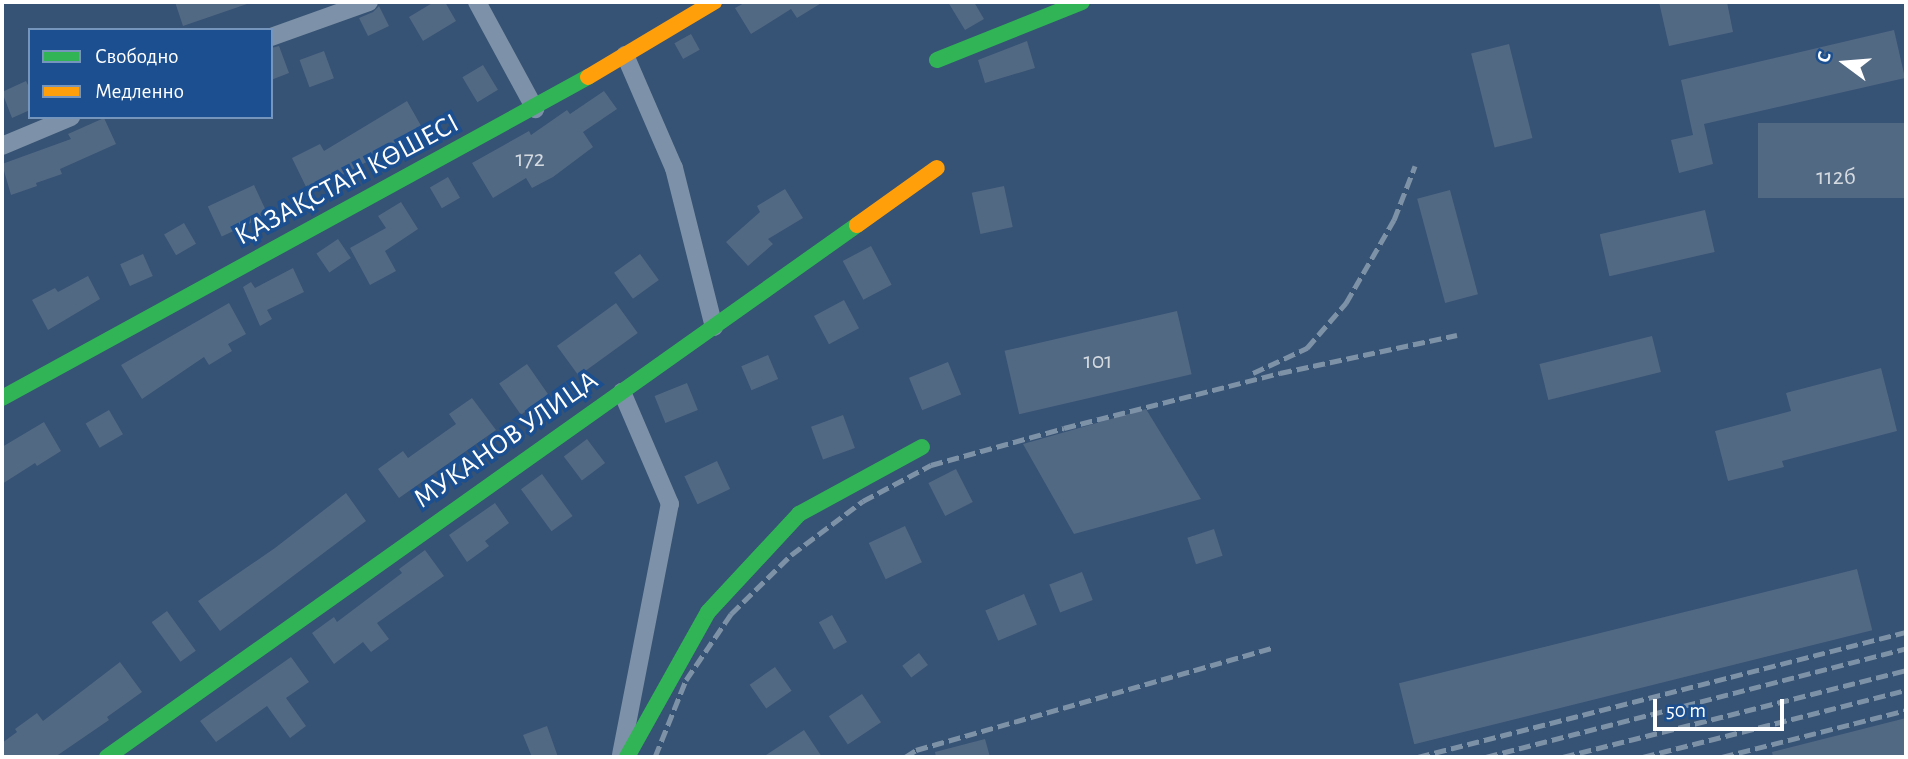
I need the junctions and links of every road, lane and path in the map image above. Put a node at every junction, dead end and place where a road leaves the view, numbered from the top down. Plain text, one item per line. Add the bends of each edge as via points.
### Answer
1 (369, 2) edge
2 (477, 2) edge
3 (714, 2) edge
4 (1082, 2) edge
5 (273, 36) edge
6 (625, 55) junction
7 (937, 60) dead end
8 (535, 109) junction
9 (66, 119) edge
10 (2, 146) edge
11 (937, 168) dead end
12 (714, 327) junction
13 (622, 392) junction
14 (2, 398) edge
15 (922, 447) dead end
16 (107, 757) edge
17 (621, 757) edge
18 (626, 757) edge

1 - 5 street
2 - 8 street
3 - 6 street, ҚАЗАҚСТАН КӨШЕСІ
4 - 7 street
6 - 8 street, ҚАЗАҚСТАН КӨШЕСІ
6 - 12 street via 674,168
8 - 14 street, ҚАЗАҚСТАН КӨШЕСІ
9 - 10 street
11 - 12 street, МУКАНОВ УЛИЦА
12 - 13 street, МУКАНОВ УЛИЦА
13 - 16 street, МУКАНОВ УЛИЦА
13 - 17 street via 670,504
15 - 18 street via 799,514 708,612

